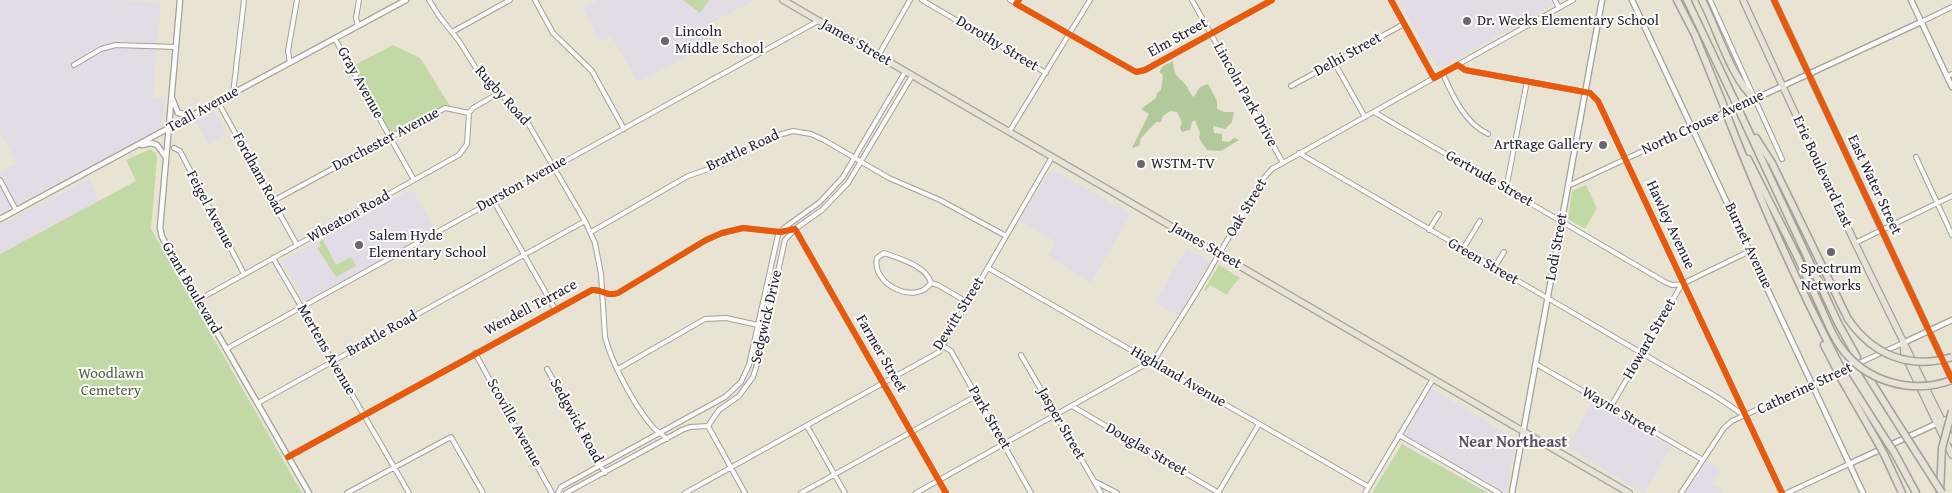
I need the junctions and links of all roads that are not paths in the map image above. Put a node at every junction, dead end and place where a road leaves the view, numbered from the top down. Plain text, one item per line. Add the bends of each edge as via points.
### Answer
1 (180, 0) edge
2 (244, 0) edge
3 (297, 0) edge
4 (359, 0) edge
5 (406, 0) edge
6 (430, 0) edge
7 (510, 0) edge
8 (535, 0) edge
9 (782, 0) edge
10 (910, 0) edge
11 (922, 0) edge
12 (1010, 0) edge
13 (1090, 0) edge
14 (1192, 0) edge
15 (1272, 0) edge
16 (1391, 0) edge
17 (1555, 0) edge
18 (1573, 0) edge
19 (1602, 0) edge
20 (1632, 0) edge
21 (1678, 0) edge
22 (1687, 0) edge
23 (1702, 0) edge
24 (1710, 0) edge
25 (1743, 0) edge
26 (1774, 0) edge
27 (1911, 0) edge
28 (1018, 2) edge
29 (1952, 7) edge
30 (1559, 8) junction
31 (818, 21) junction
32 (1921, 22) junction
33 (1404, 24) junction
34 (358, 26) junction
35 (452, 32) junction
36 (1069, 34) junction
37 (1211, 34) junction
38 (334, 39) junction
39 (176, 47) junction
40 (878, 56) junction
41 (1334, 62) junction
42 (290, 63) junction
43 (74, 65) dead end
44 (1458, 65) junction
45 (905, 72) junction
46 (1046, 73) junction
47 (1443, 74) junction
48 (1808, 74) junction
49 (1949, 75) edge
50 (912, 76) junction
51 (1434, 78) junction
52 (1527, 81) junction
53 (1291, 86) dead end
54 (1783, 86) junction
55 (1952, 87) edge
56 (1585, 92) junction
57 (498, 93) junction
58 (233, 94) junction
59 (171, 96) junction
60 (1755, 99) junction
61 (218, 102) junction
62 (886, 104) junction
63 (893, 108) junction
64 (1374, 112) junction
65 (469, 113) junction
66 (195, 115) junction
67 (1365, 117) junction
68 (1742, 117) junction
69 (1730, 123) junction
70 (1692, 128) junction
71 (624, 129) junction
72 (168, 130) junction
73 (871, 131) junction
74 (1009, 132) junction
75 (1488, 134) dead end
76 (878, 135) junction
77 (390, 137) junction
78 (136, 147) junction
79 (174, 148) dead end
80 (1299, 154) junction
81 (165, 157) junction
82 (1052, 157) junction
83 (1916, 157) dead end
84 (855, 159) junction
85 (1625, 159) junction
86 (1782, 159) dead end
87 (861, 162) junction
88 (1283, 163) junction
89 (554, 167) junction
90 (0, 180) edge
91 (414, 180) junction
92 (1568, 186) junction
93 (1506, 189) junction
94 (828, 194) junction
95 (1952, 196) edge
96 (835, 198) junction
97 (493, 200) junction
98 (273, 201) junction
99 (1937, 203) junction
100 (16, 210) junction
101 (1439, 214) dead end
102 (0, 219) edge
103 (585, 221) junction
104 (1480, 221) dead end
105 (1562, 221) junction
106 (795, 229) junction
107 (1429, 230) junction
108 (1881, 230) junction
109 (591, 232) junction
110 (780, 232) junction
111 (1952, 235) edge
112 (1006, 236) junction
113 (1855, 242) junction
114 (297, 245) junction
115 (1463, 249) junction
116 (1750, 251) junction
117 (1504, 252) dead end
118 (1219, 254) junction
119 (524, 255) junction
120 (273, 258) junction
121 (988, 268) junction
122 (1494, 268) junction
123 (244, 274) junction
124 (931, 282) junction
125 (1682, 284) junction
126 (603, 293) junction
127 (1548, 299) junction
128 (198, 300) junction
129 (967, 302) junction
130 (301, 307) junction
131 (555, 309) junction
132 (1952, 320) edge
133 (758, 325) junction
134 (765, 326) junction
135 (1929, 331) junction
136 (1903, 343) junction
137 (943, 346) junction
138 (226, 348) junction
139 (475, 353) junction
140 (1641, 353) junction
141 (1020, 356) dead end
142 (1952, 357) edge
143 (332, 362) junction
144 (1152, 362) junction
145 (1536, 364) junction
146 (547, 370) dead end
147 (618, 370) junction
148 (1844, 378) junction
149 (1433, 379) junction
150 (1952, 380) edge
151 (884, 384) junction
152 (1812, 386) junction
153 (976, 396) junction
154 (258, 403) junction
155 (1072, 406) junction
156 (704, 408) junction
157 (1610, 408) junction
158 (1952, 411) edge
159 (364, 414) junction
160 (693, 415) junction
161 (715, 416) junction
162 (1056, 416) junction
163 (1745, 416) junction
164 (1952, 416) edge
165 (1940, 422) junction
166 (1259, 424) junction
167 (708, 426) junction
168 (807, 426) junction
169 (696, 427) junction
170 (912, 432) junction
171 (1523, 432) junction
172 (661, 433) junction
173 (1399, 435) junction
174 (667, 438) junction
175 (1952, 441) edge
176 (1004, 444) junction
177 (1952, 455) edge
178 (288, 457) junction
179 (1703, 460) junction
180 (1849, 464) junction
181 (601, 466) junction
182 (394, 467) junction
183 (731, 468) junction
184 (605, 473) junction
185 (835, 474) junction
186 (938, 481) junction
187 (1094, 481) junction
188 (1369, 487) junction
189 (309, 493) edge
190 (347, 493) edge
191 (408, 493) edge
192 (483, 493) edge
193 (552, 493) edge
194 (558, 493) edge
195 (566, 493) edge
196 (685, 493) edge
197 (745, 493) edge
198 (801, 493) edge
199 (846, 493) edge
200 (916, 493) edge
201 (946, 493) edge
202 (1031, 493) edge
203 (1101, 493) edge
204 (1117, 493) edge
205 (1219, 493) edge
206 (1365, 493) edge
207 (1499, 493) edge
208 (1512, 493) edge
209 (1629, 493) edge
210 (1681, 493) edge
211 (1782, 493) edge
212 (1787, 493) edge
213 (1863, 493) edge
214 (1902, 493) edge
215 (1916, 493) edge
216 (1941, 493) edge

1 - 39 street, Grant Boulevard
2 - 58 street
3 - 42 street via 288,51
4 - 34 street
5 - 34 street, Teall Avenue
6 - 35 street, Rugby Road
7 - 35 street
8 - 71 street via 553,33 592,71
9 - 31 main road, James Street
10 - 40 street
11 - 46 street, Dorothy Street
12 - 28 street
13 - 36 street
14 - 37 street, Lincoln Park Drive
15 - 37 street, Elm Street
16 - 33 street
17 - 30 street
18 - 30 street, Oak Street
19 - 56 street, Lodi Street
20 - 70 street, Burnet Avenue
21 - 69 highway, bridge
22 - 68 highway, bridge
23 - 60 highway via 1736,74
24 - 60 street
25 - 54 main road, Erie Boulevard East
26 - 48 street, East Water Street
27 - 32 street
28 - 36 street
29 - 32 street
30 - 44 street, Oak Street
31 - 40 main road, James Street
31 - 71 street, Durston Avenue
32 - 48 street, North Crouse Avenue
32 - 49 street
33 - 41 street, Delhi Street
33 - 51 street
34 - 38 street, Teall Avenue
35 - 57 street, Rugby Road via 479,73
36 - 37 street, Elm Street via 1136,72
36 - 46 street
37 - 88 street, Lincoln Park Drive
38 - 42 street, Teall Avenue
38 - 77 street, Gray Avenue
39 - 43 street via 116,45 101,49
39 - 59 street, Grant Boulevard
40 - 45 main road, James Street
41 - 53 street, Delhi Street
41 - 67 street
42 - 58 street, Teall Avenue
44 - 47 street, Oak Street
44 - 52 street via 1465,70
45 - 50 main road, James Street
45 - 62 street
46 - 74 street
47 - 51 street, Oak Street
47 - 75 street via 1468,120
48 - 54 street, North Crouse Avenue
48 - 108 street, East Water Street
49 - 55 street
50 - 63 street, Sedgwick Drive
50 - 74 main road, James Street
51 - 64 street, Oak Street
52 - 56 street
52 - 93 street
54 - 60 street, North Crouse Avenue
54 - 113 main road, Erie Boulevard East
56 - 85 street, Hawley Avenue via 1598,101
56 - 92 street, Lodi Street
57 - 65 street
57 - 89 street, Rugby Road via 530,125
58 - 61 street, Teall Avenue
59 - 66 street via 178,113
59 - 72 street, Grant Boulevard
60 - 70 street, North Crouse Avenue
60 - 86 street
61 - 66 street, Teall Avenue
61 - 98 street, Fordham Road
62 - 63 street
62 - 73 street
63 - 76 street, Sedgwick Drive
64 - 67 street, Oak Street
64 - 93 street, Gertrude Street
65 - 77 street, Dorchester Avenue via 445,108
65 - 91 street, Wheaton Road via 469,136 462,153
66 - 72 street, Teall Avenue
67 - 80 street, Oak Street
68 - 142 highway, bridge via 1772,162 1848,319 1864,340 1890,356 1906,360 1923,362
68 - 216 highway, bridge via 1838,323
69 - 148 highway, bridge via 1748,171
69 - 150 highway, bridge via 1841,347 1865,370 1892,383 1913,386
70 - 85 street, North Crouse Avenue
70 - 116 street, Burnet Avenue
71 - 89 street, Durston Avenue
72 - 78 street, Teall Avenue
72 - 81 street, Grant Boulevard
73 - 76 street
73 - 84 street
74 - 82 main road, James Street
76 - 87 street, Sedgwick Drive
77 - 91 street, Gray Avenue
77 - 98 street, Dorchester Avenue
78 - 81 street via 157,145
78 - 100 street, Teall Avenue
79 - 123 street, Feigel Avenue via 180,151
80 - 88 street, Oak Street
80 - 107 street, Green Street
81 - 128 street, Grant Boulevard via 162,237
82 - 112 street, Dewitt Street
82 - 118 main road, James Street
83 - 99 street
84 - 87 street, Brattle Road
84 - 94 street
84 - 109 street, Brattle Road via 811,134 785,132 720,165 688,176
85 - 92 street, North Crouse Avenue
85 - 125 street, Hawley Avenue
87 - 96 street, Sedgwick Drive
87 - 112 street, Brattle Road
88 - 118 street, Oak Street via 1263,179
89 - 97 street, Durston Avenue
89 - 103 street, Rugby Road
90 - 100 street
91 - 114 street, Wheaton Road
92 - 105 street, Lodi Street
93 - 105 street, Gertrude Street
94 - 96 street
94 - 110 street
95 - 99 street
96 - 106 street, Sedgwick Drive
97 - 119 street
97 - 130 street, Durston Avenue
98 - 114 street, Fordham Road
99 - 108 street
99 - 111 street
100 - 102 street, Teall Avenue
101 - 107 street
103 - 109 street, Rugby Road
103 - 119 street, Brattle Road
104 - 115 street
105 - 125 street, Gertrude Street via 1665,282
105 - 127 street, Lodi Street
106 - 110 street, Wendell Terrace
106 - 134 street, Sedgwick Drive via 785,240
106 - 151 street, Farmer Street
107 - 115 street, Green Street
108 - 113 street
108 - 135 street, East Water Street
109 - 126 street, Rugby Road via 598,253
110 - 126 street, Wendell Terrace via 743,228 722,233 618,293
110 - 133 street, Sedgwick Drive
112 - 121 street, Dewitt Street
113 - 136 main road, Erie Boulevard East
114 - 120 street, Wheaton Road
115 - 122 street, Green Street
116 - 125 street, Howard Street
116 - 152 street, Burnet Avenue
117 - 122 street
118 - 144 street, Oak Street
118 - 149 main road, James Street
119 - 131 street
119 - 143 street, Brattle Road
120 - 123 street, Wheaton Road
120 - 130 street, Mertens Avenue
121 - 129 street, Dewitt Street
121 - 144 street, Highland Avenue
122 - 127 street, Green Street
123 - 128 street, Wheaton Road
124 - 124 street via 927,275 903,259 884,253 877,258 879,274 905,293 925,289
124 - 129 street
125 - 140 street, Howard Street
125 - 163 street, Hawley Avenue
126 - 131 street, Wendell Terrace via 592,290
126 - 147 street, Rugby Road via 605,337
127 - 140 street, Green Street
127 - 145 street, Lodi Street
128 - 138 street, Grant Boulevard
129 - 137 street, Dewitt Street
130 - 138 street, Durston Avenue
130 - 143 street, Mertens Avenue
131 - 139 street, Wendell Terrace
132 - 135 street
133 - 134 street
133 - 147 street via 726,318 705,319
133 - 156 street, Sedgwick Drive via 742,382 726,397
134 - 161 street, Sedgwick Drive via 758,361 747,387
135 - 136 street
135 - 150 street, East Water Street
136 - 152 street, Catherine Street
136 - 165 main road, Erie Boulevard East via 1904,354
137 - 151 street, Dewitt Street via 930,359
137 - 153 street, Park Street via 951,352
138 - 154 street, Grant Boulevard
139 - 159 street, Wendell Terrace
139 - 193 street, Scoville Avenue
140 - 157 street, Howard Street
140 - 163 street, Green Street
141 - 162 street, Jasper Street
143 - 154 street, Brattle Road
143 - 159 street, Mertens Avenue
144 - 155 street, Oak Street
144 - 166 street, Highland Avenue
145 - 157 street, Wayne Street
145 - 171 street, Lodi Street
146 - 181 street, Sedgwick Road
147 - 172 street, Rugby Road via 642,414
148 - 214 highway, bridge
148 - 215 highway, bridge via 1894,452
149 - 171 main road, James Street
149 - 173 street
151 - 168 street, Dewitt Street
151 - 170 street, Farmer Street
152 - 163 street, Catherine Street
152 - 180 street, Burnet Avenue
153 - 170 street
153 - 176 street, Park Street
154 - 178 street, Grant Boulevard
155 - 162 street, Oak Street
155 - 205 street, Douglas Street
156 - 160 street, Sedgwick Drive
156 - 161 street
157 - 179 street, Wayne Street
158 - 216 highway, bridge via 1942,448
159 - 178 street, Wendell Terrace
159 - 182 street, Mertens Avenue
160 - 169 street
160 - 172 street, Sedgwick Drive
161 - 167 street, Sedgwick Drive
162 - 176 street, Oak Street
162 - 187 street, Jasper Street
163 - 179 street, Catherine Street via 1728,424
163 - 211 street, Hawley Avenue
164 - 165 street
165 - 175 main road, Erie Boulevard East
165 - 177 main road, Erie Boulevard East
165 - 180 street
166 - 188 street, Highland Avenue
166 - 205 street
167 - 169 street
167 - 183 street
168 - 183 street, Dewitt Street
168 - 185 street
169 - 174 street
170 - 185 street
170 - 186 street, Farmer Street
171 - 208 street, Lodi Street
171 - 209 main road, James Street
172 - 174 street, Rugby Road
172 - 181 street, Sedgwick Drive
173 - 188 street
173 - 207 street
174 - 184 street
176 - 186 street, Oak Street
176 - 202 street, Park Street
178 - 189 street, Grant Boulevard
179 - 210 street, Catherine Street
180 - 212 street
180 - 213 street, Burnet Avenue
181 - 184 street, Sedgwick Road
181 - 194 street, Sedgwick Drive via 561,487
182 - 190 street
182 - 191 street, Mertens Avenue
182 - 192 street via 449,438 454,440
183 - 196 street, Dewitt Street
183 - 197 street
184 - 195 street
185 - 198 street
185 - 199 street
186 - 200 street, Oak Street
186 - 201 street, Farmer Street
187 - 203 street, Jasper Street
187 - 204 street
188 - 206 street

